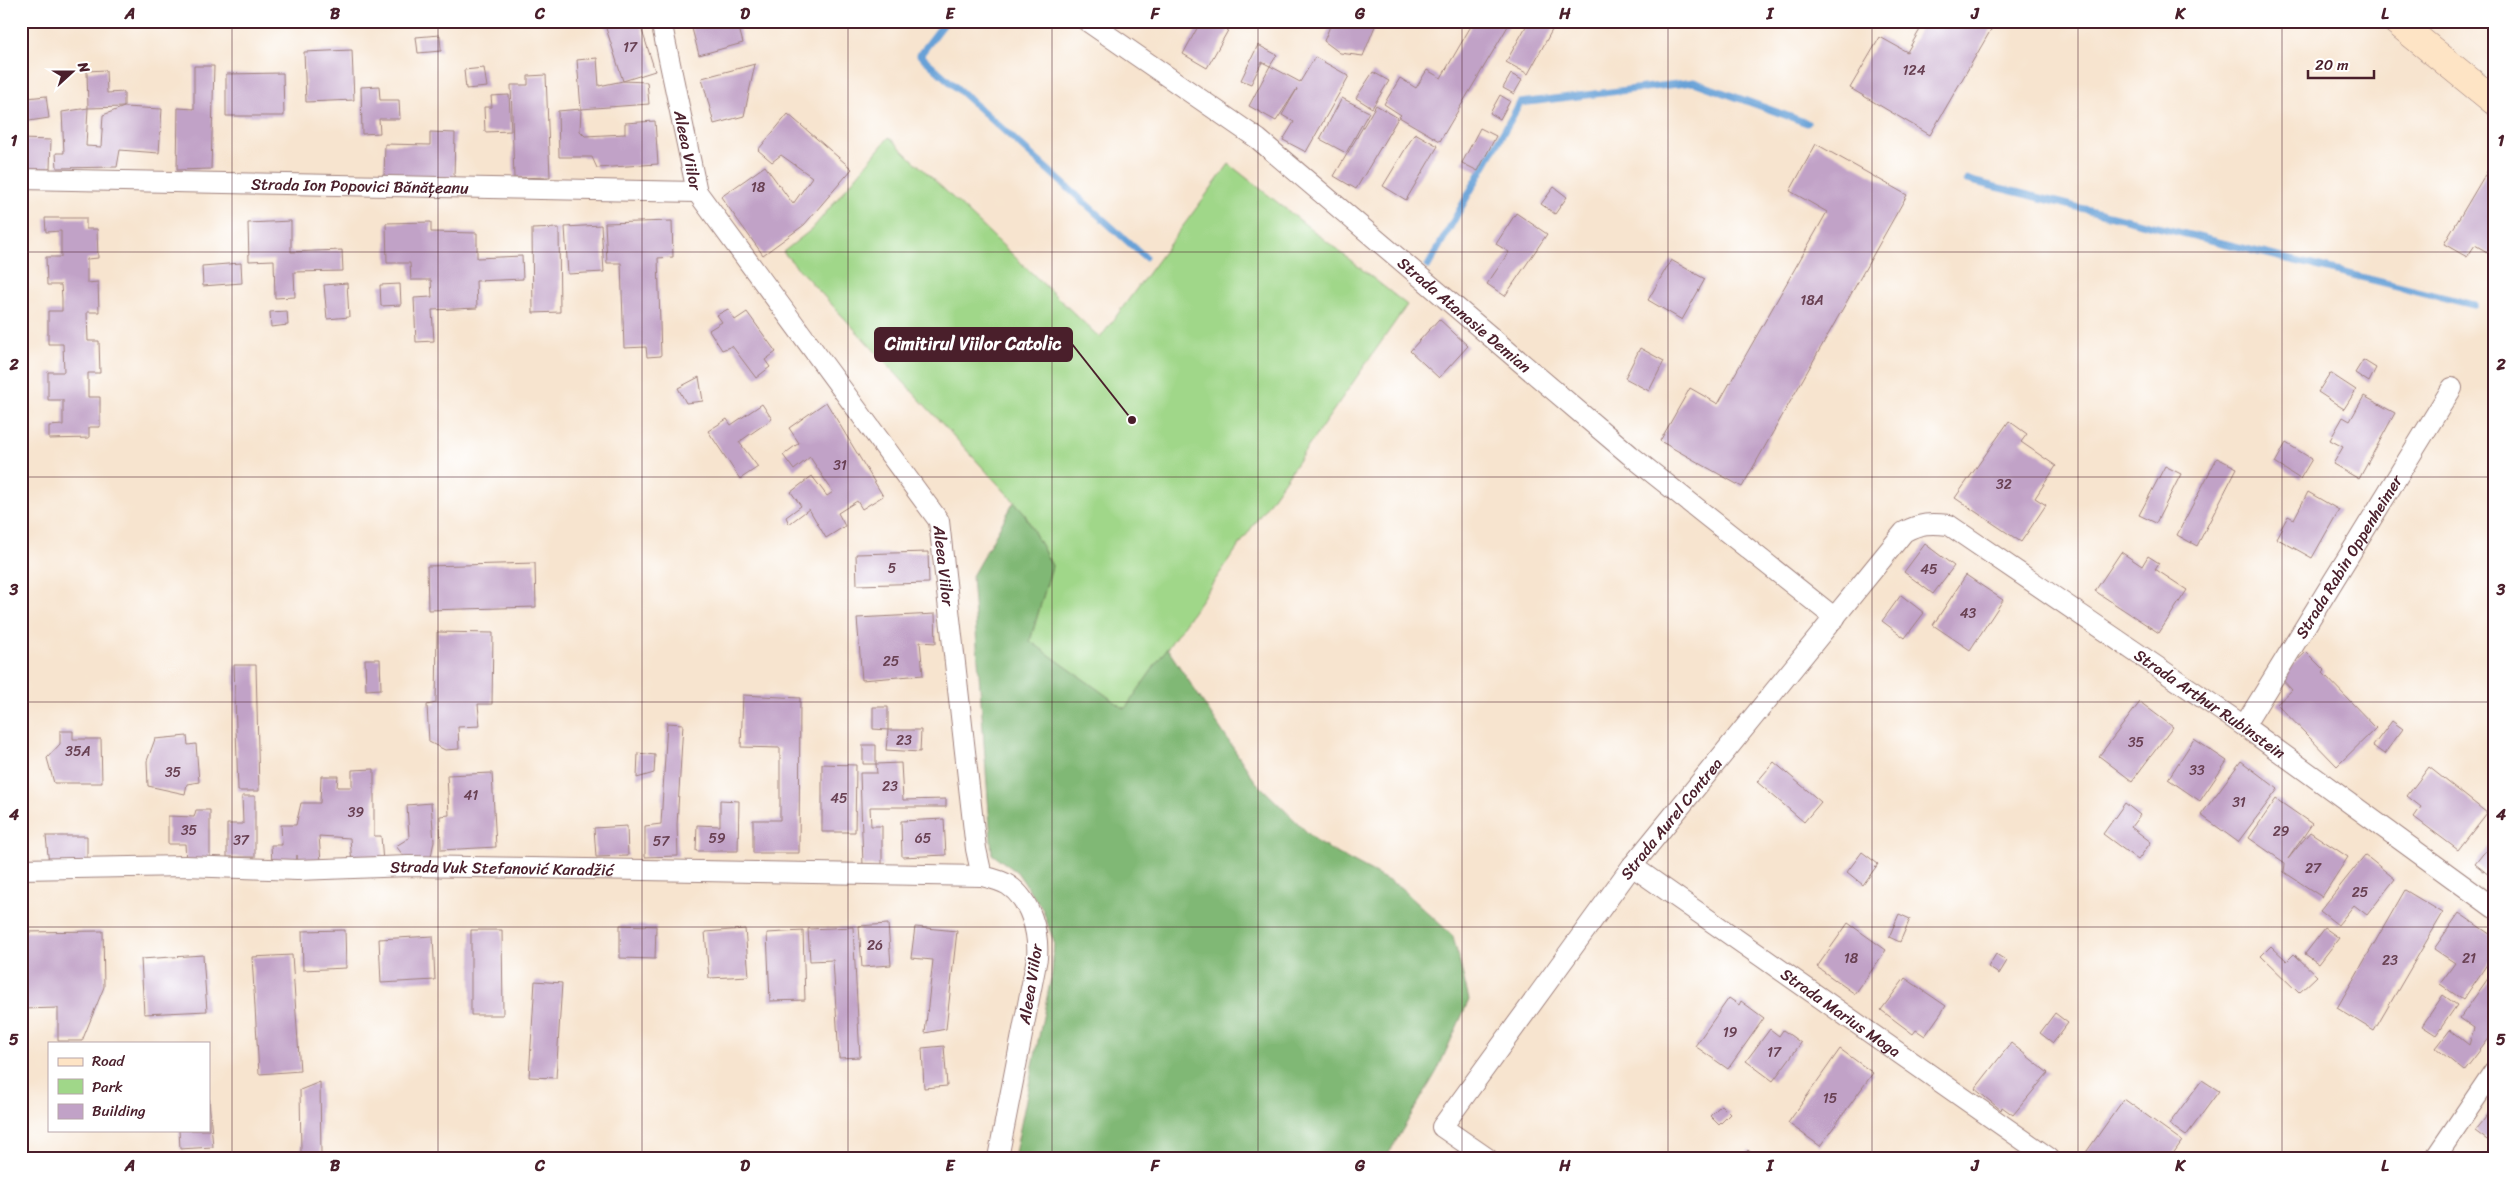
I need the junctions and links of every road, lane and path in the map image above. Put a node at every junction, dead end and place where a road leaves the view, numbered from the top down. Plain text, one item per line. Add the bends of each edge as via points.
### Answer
1 (662, 21) edge
2 (1087, 21) edge
3 (2396, 21) edge
4 (2494, 101) edge
5 (21, 179) edge
6 (697, 192) junction
7 (2452, 388) dead end
8 (1917, 525) joint
9 (1835, 618) junction
10 (2244, 726) junction
11 (1632, 866) junction
12 (21, 870) edge
13 (982, 876) junction
14 (2494, 908) edge
15 (2494, 1071) edge
16 (998, 1158) edge
17 (1487, 1158) edge
18 (2049, 1158) edge
19 (2435, 1158) edge

1 - 6 street, Aleea Viilor
2 - 9 street, Strada Atanasie Demian via 1258,139 1630,455
3 - 4 street
5 - 6 street, Strada Ion Popovici Bănățeanu
6 - 13 street, Aleea Viilor via 939,521 976,849
7 - 10 street, Strada Rabin Oppenheimer
8 - 9 street, Strada Aurel Contrea via 1904,532
8 - 10 street, Strada Arthur Rubinstein via 1930,522 1949,525
9 - 11 street, Strada Aurel Contrea
10 - 14 street, Strada Arthur Rubinstein
11 - 17 street, Strada Aurel Contrea via 1442,1127
11 - 18 street, Strada Marius Moga
12 - 13 street, Strada Vuk Stefanović Karadžić via 185,866 297,870 409,866
13 - 16 street, Aleea Viilor via 1009,886 1020,897 1031,915 1038,940
15 - 19 street

